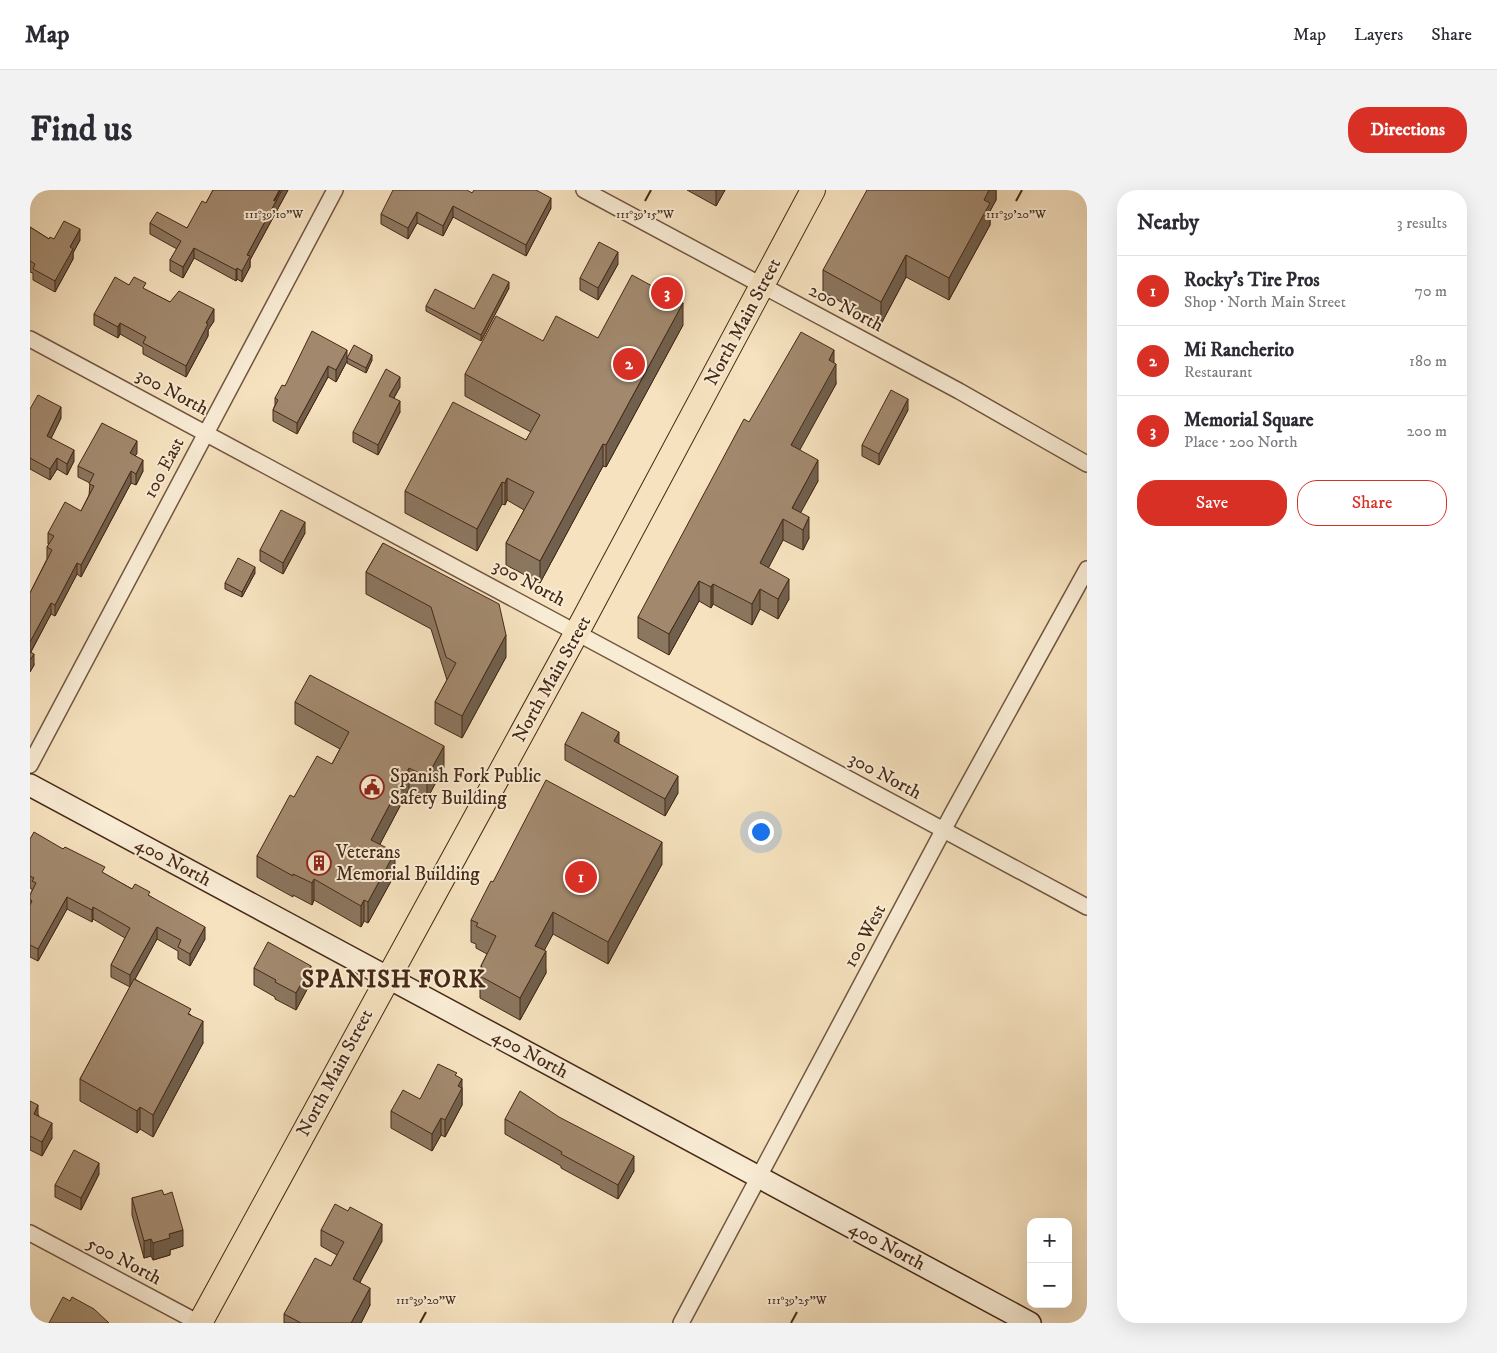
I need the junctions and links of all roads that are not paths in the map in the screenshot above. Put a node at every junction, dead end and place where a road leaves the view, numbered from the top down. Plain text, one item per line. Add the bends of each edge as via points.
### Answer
1 (335, 190) edge
2 (584, 190) edge
3 (813, 190) edge
4 (763, 286) junction
5 (30, 339) edge
6 (205, 433) junction
7 (1087, 464) edge
8 (1087, 569) edge
9 (577, 632) junction
10 (30, 765) edge
11 (30, 785) edge
12 (944, 830) junction
13 (1087, 907) edge
14 (387, 977) junction
15 (759, 1177) junction
16 (30, 1233) edge
17 (199, 1323) edge
18 (681, 1323) edge
19 (1030, 1323) edge

1 - 6 street, 100 East
2 - 4 street, 200 North
3 - 4 main road, North Main Street
4 - 7 street, 200 North
4 - 9 main road, North Main Street
5 - 6 street, 300 North
6 - 9 street, 300 North
6 - 10 street, 100 East
8 - 12 street, 100 West
9 - 12 street, 300 North
9 - 14 main road, North Main Street
11 - 14 main road, 400 North
12 - 13 street, 300 North
12 - 15 street, 100 West
14 - 15 main road, 400 North
14 - 17 main road, North Main Street
15 - 18 street, 100 West
15 - 19 main road, 400 North
16 - 17 street, 500 North

